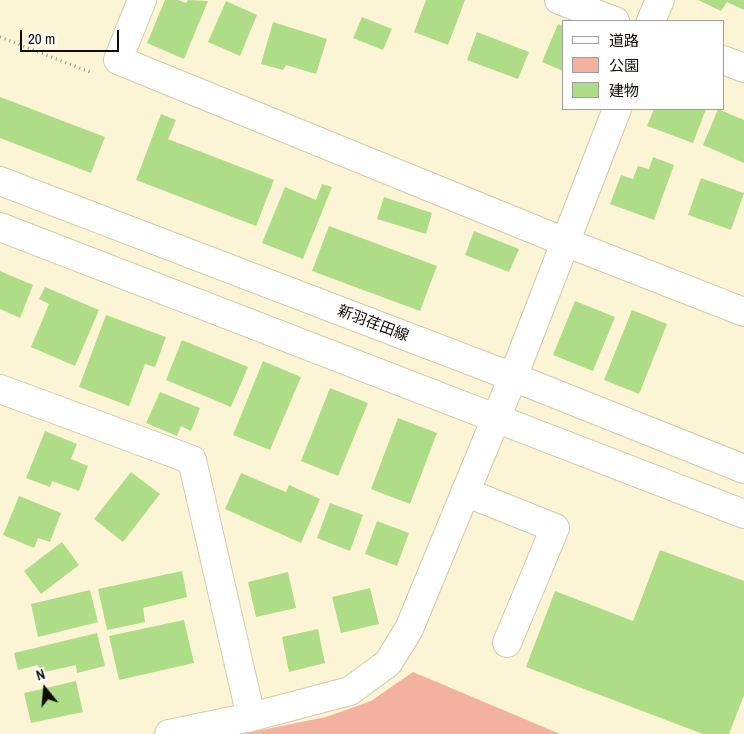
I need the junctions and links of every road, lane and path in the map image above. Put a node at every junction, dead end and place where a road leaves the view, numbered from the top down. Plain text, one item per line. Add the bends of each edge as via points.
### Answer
1 (142, 0) edge
2 (559, 0) edge
3 (660, 0) edge
4 (612, 20) edge
5 (651, 20) edge
6 (0, 37) edge
7 (118, 60) junction
8 (724, 60) edge
9 (744, 68) edge
10 (617, 110) edge
11 (0, 181) edge
12 (0, 228) edge
13 (565, 242) junction
14 (744, 312) edge
15 (513, 377) junction
16 (0, 389) edge
17 (495, 419) junction
18 (744, 469) edge
19 (465, 492) junction
20 (744, 514) edge
21 (507, 643) dead end
22 (250, 718) junction
23 (169, 734) edge

1 - 7 street
2 - 4 street
3 - 5 street
6 - 7 path via 101,76
7 - 13 street
8 - 9 street
10 - 13 street
11 - 15 street, 新羽荏田線
12 - 17 street
13 - 14 street
13 - 15 street
15 - 17 street
15 - 18 street, 新羽荏田線
16 - 22 street via 192,460
17 - 19 street
17 - 20 street
19 - 21 street via 554,528
19 - 22 street via 409,629 388,663 350,691
22 - 23 street

